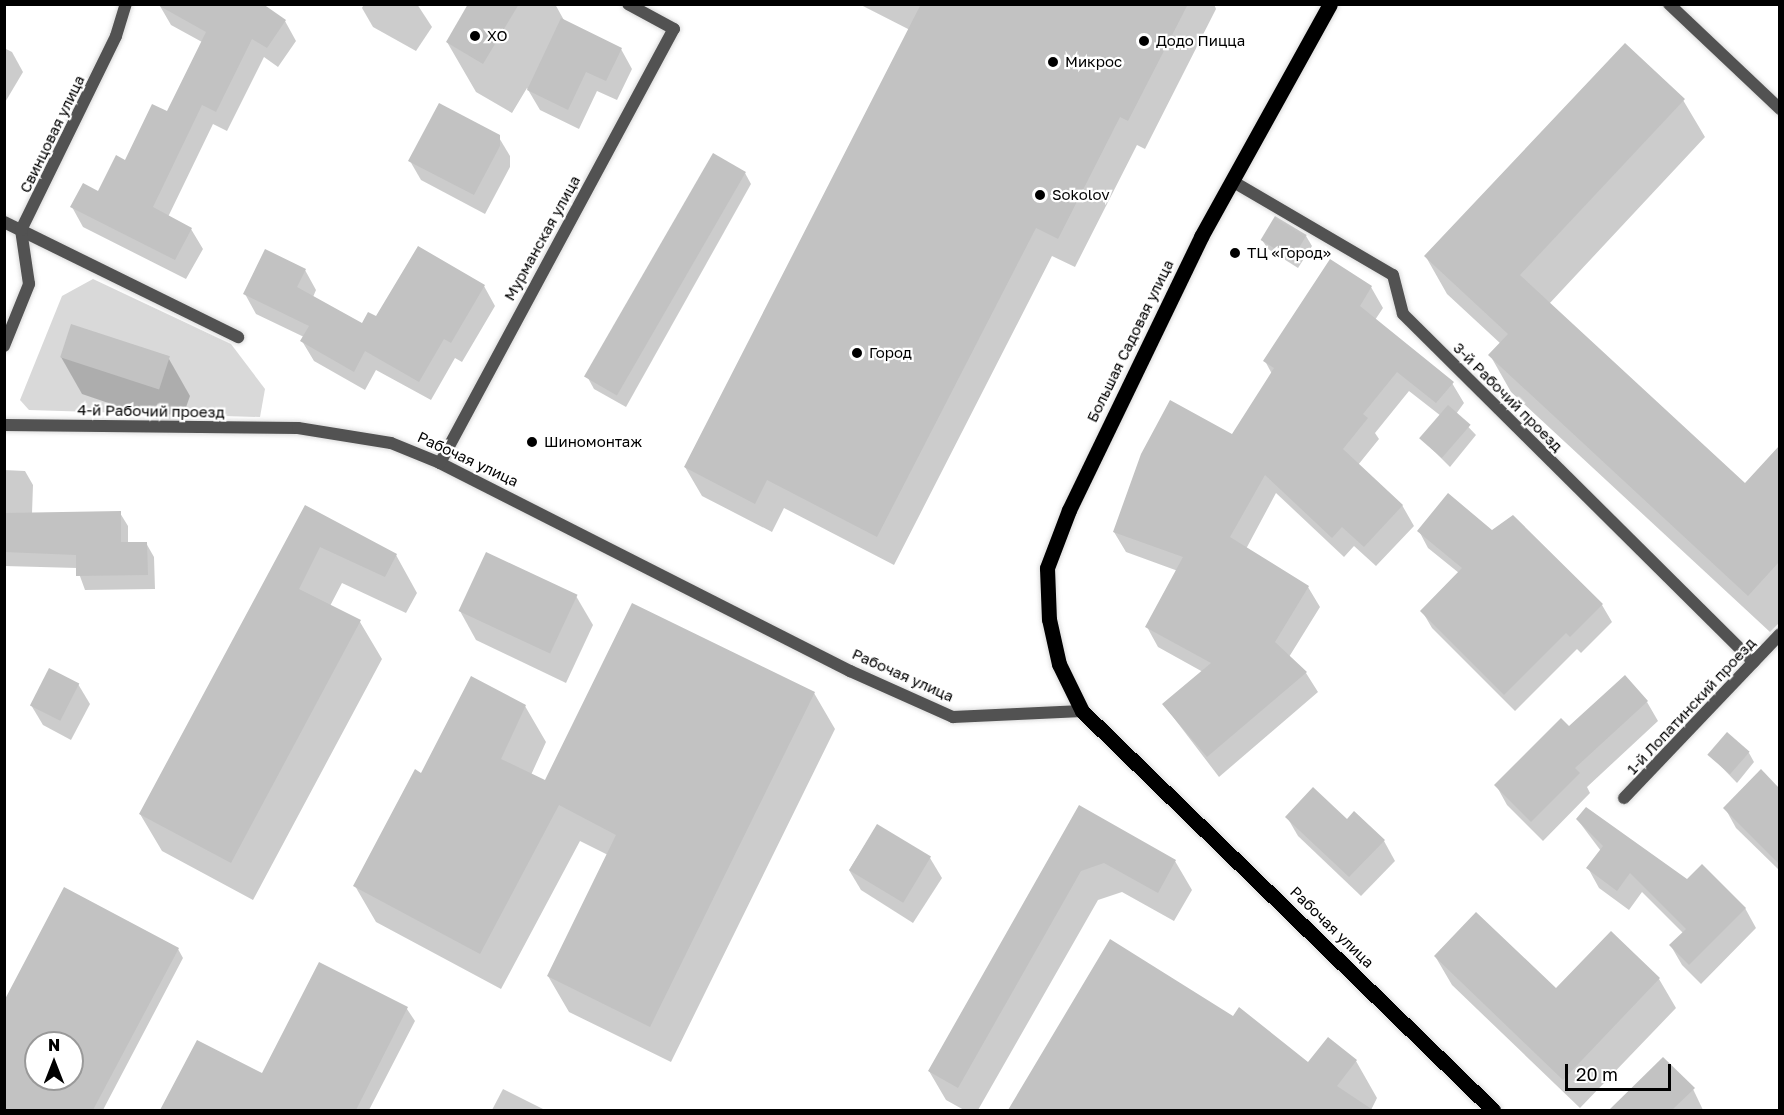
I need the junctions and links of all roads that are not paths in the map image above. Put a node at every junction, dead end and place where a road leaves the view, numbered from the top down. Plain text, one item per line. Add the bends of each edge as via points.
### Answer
1 (126, 4) edge
2 (628, 4) edge
3 (1330, 4) edge
4 (1669, 4) edge
5 (1779, 109) edge
6 (1232, 181) junction
7 (4, 222) edge
8 (21, 230) junction
9 (238, 337) dead end
10 (4, 346) edge
11 (4, 424) edge
12 (297, 428) joint
13 (440, 463) junction
14 (1779, 634) edge
15 (1753, 662) junction
16 (1082, 711) junction
17 (1624, 798) dead end
18 (1493, 1110) edge

1 - 8 street, Свинцовая улица via 116,36
2 - 13 street, Мурманская улица via 674,29
3 - 6 main road, Большая Садовая улица
4 - 5 street
6 - 15 street, 3-й Рабочий проезд via 1393,275 1403,314
6 - 16 main road, Большая Садовая улица via 1141,358 1069,510 1047,568 1049,619 1059,664
7 - 8 street
8 - 9 street
8 - 10 street via 29,284
11 - 12 street, 4-й Рабочий проезд
12 - 13 street, Рабочая улица via 392,443
13 - 16 street, Рабочая улица via 850,671 953,717
14 - 15 street, 1-й Лопатинский проезд
15 - 17 street, 1-й Лопатинский проезд
16 - 18 main road, Рабочая улица

